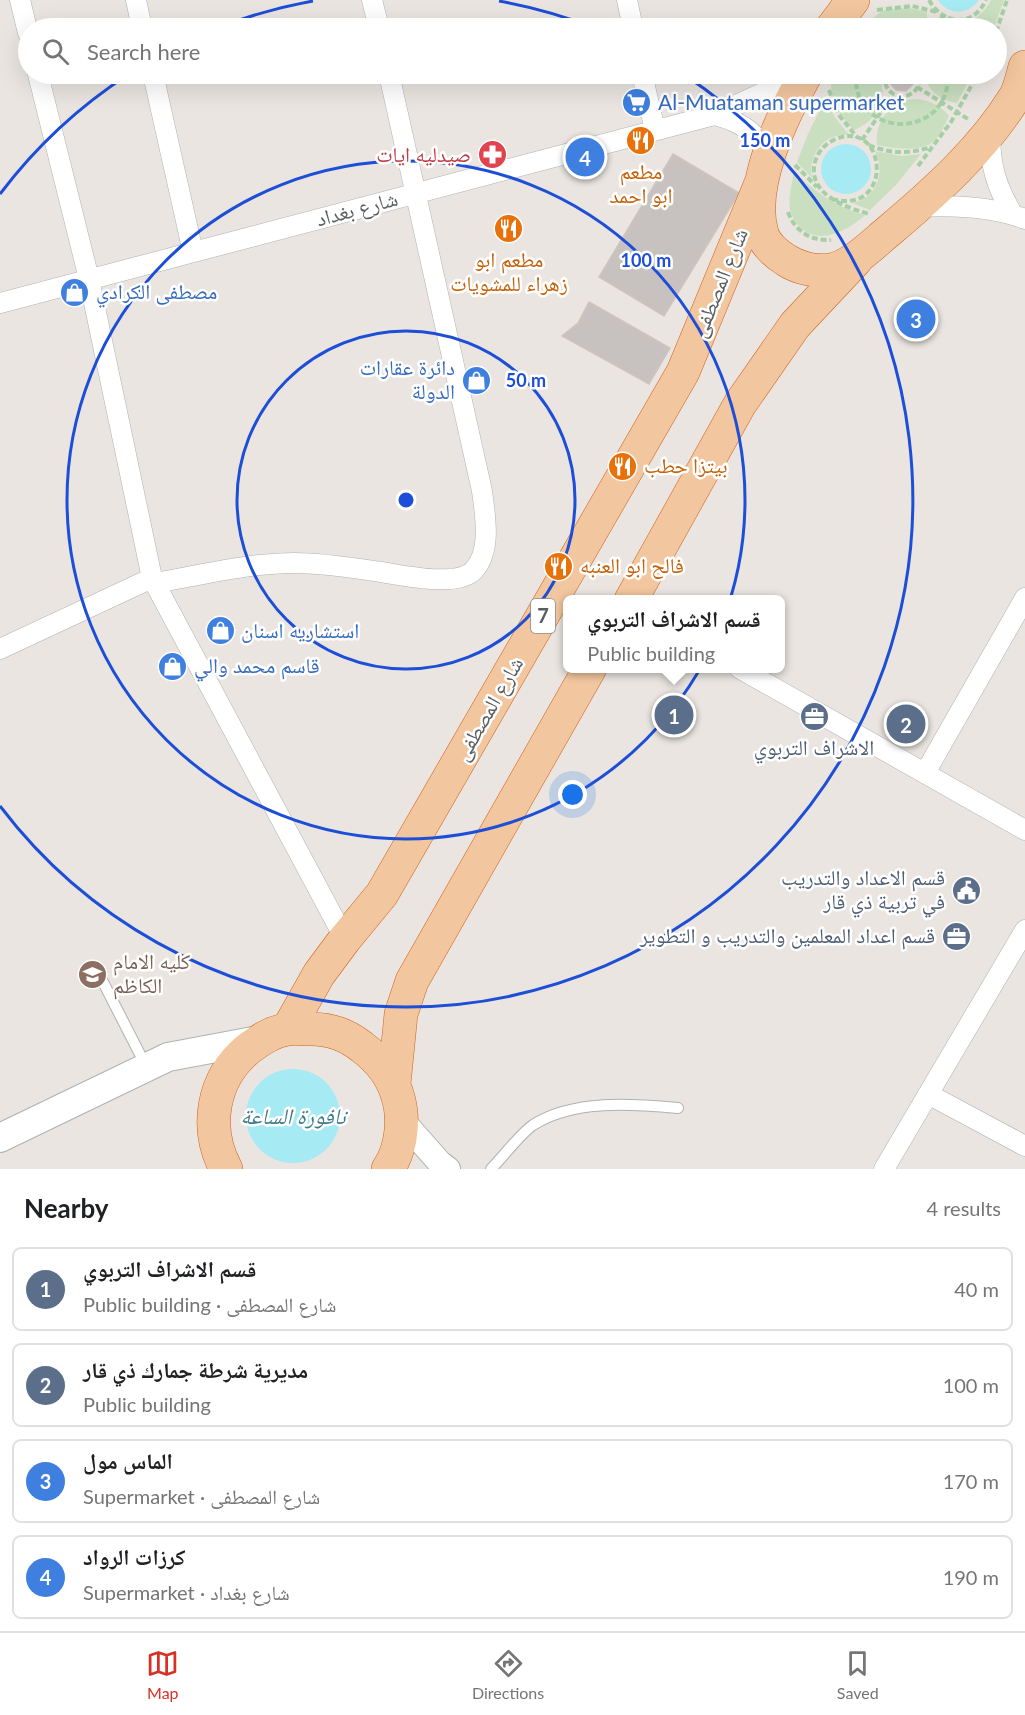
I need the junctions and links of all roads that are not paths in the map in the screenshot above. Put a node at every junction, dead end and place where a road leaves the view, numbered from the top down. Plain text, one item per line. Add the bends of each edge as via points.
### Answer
1 (20, 0) edge
2 (136, 0) edge
3 (372, 0) edge
4 (627, 0) edge
5 (24, 18) edge
6 (140, 18) edge
7 (376, 18) edge
8 (631, 18) edge
9 (1025, 67) edge
10 (40, 84) edge
11 (155, 84) edge
12 (391, 84) edge
13 (644, 84) edge
14 (795, 84) edge
15 (807, 84) edge
16 (714, 115) junction
17 (655, 130) junction
18 (990, 132) junction
19 (774, 169) junction
20 (417, 193) junction
21 (916, 207) junction
22 (1019, 217) edge
23 (848, 247) junction
24 (193, 252) junction
25 (89, 279) junction
26 (0, 303) edge
27 (153, 581) junction
28 (634, 595) edge
29 (1025, 598) edge
30 (0, 649) edge
31 (588, 673) edge
32 (746, 673) edge
33 (925, 773) junction
34 (1025, 830) edge
35 (1025, 930) edge
36 (345, 939) junction
37 (103, 982) dead end
38 (274, 1035) junction
39 (146, 1066) junction
40 (394, 1084) junction
41 (928, 1094) junction
42 (678, 1108) dead end
43 (402, 1120) junction
44 (0, 1138) edge
45 (1025, 1146) edge
46 (226, 1169) edge
47 (388, 1169) edge
48 (448, 1169) edge
49 (491, 1169) edge
50 (884, 1169) edge

1 - 5 street
2 - 6 street
3 - 7 street
4 - 8 street
9 - 18 highway, 7 via 1016,95
10 - 25 street
11 - 24 street
12 - 20 street
13 - 17 street
14 - 16 street, شارع بغداد
15 - 19 highway, 7 via 791,101
16 - 17 street, شارع بغداد
16 - 19 street via 747,127 760,140
17 - 20 street, شارع بغداد
18 - 21 highway, 7
18 - 22 street via 994,175 1002,196
19 - 23 highway, 7 via 759,218 763,236 776,254 811,270 831,270
19 - 36 highway, شارع المصطفى / 7 via 683,372 382,894
20 - 24 street, شارع بغداد
20 - 27 street via 482,491 486,531 474,571 460,578 441,580 294,563
21 - 22 street via 965,207
21 - 23 highway, 7
23 - 28 highway, 7 via 740,404
24 - 25 street, شارع بغداد
25 - 26 street, شارع بغداد
25 - 27 street
27 - 30 street
27 - 36 street
29 - 33 street
31 - 40 highway via 412,981 401,1014
32 - 33 street
33 - 34 street
35 - 41 street
36 - 38 highway, شارع المصطفى / 7
37 - 39 lane
38 - 39 main road via 168,1057
38 - 40 highway via 320,1028 351,1038 376,1057
38 - 46 highway, 7 via 236,1059 220,1083 213,1112 215,1141
39 - 44 main road
40 - 43 highway
41 - 45 street
41 - 50 street
42 - 49 lane via 632,1104 560,1113 532,1126
43 - 47 highway via 399,1143
43 - 48 street

